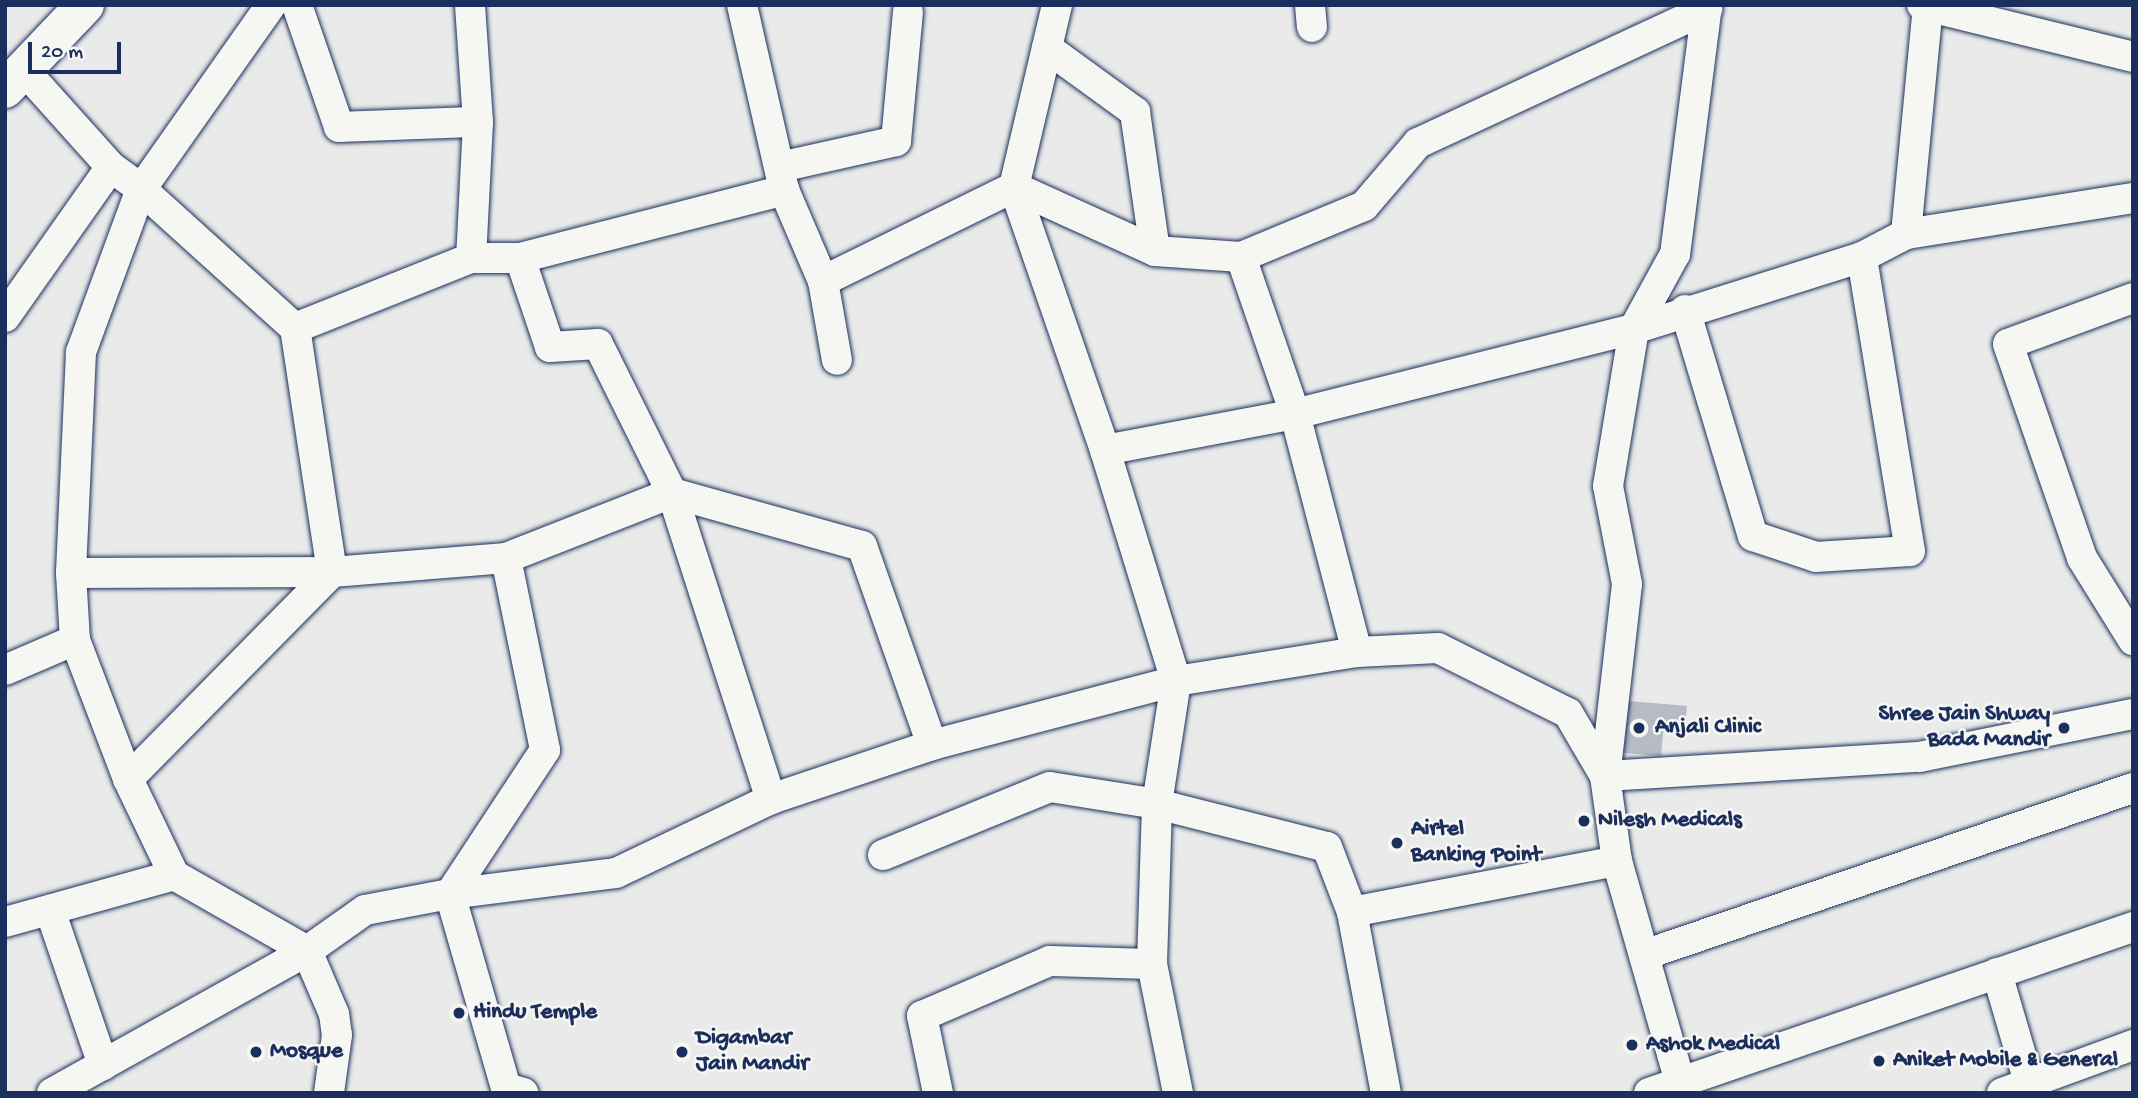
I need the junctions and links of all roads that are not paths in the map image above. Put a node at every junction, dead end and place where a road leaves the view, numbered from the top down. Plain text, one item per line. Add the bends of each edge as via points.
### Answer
1 (85, 5) edge
2 (271, 5) edge
3 (297, 5) edge
4 (470, 5) edge
5 (742, 5) edge
6 (1057, 5) edge
7 (1925, 6) edge
8 (1707, 7) edge
9 (908, 12) dead end
10 (1047, 48) junction
11 (2133, 57) edge
12 (14, 79) edge
13 (478, 122) junction
14 (111, 167) junction
15 (782, 178) junction
16 (1014, 187) junction
17 (141, 188) junction
18 (2133, 198) edge
19 (1906, 234) junction
20 (1156, 251) junction
21 (1241, 257) junction
22 (1861, 257) junction
23 (471, 258) junction
24 (520, 258) junction
25 (823, 281) junction
26 (2133, 298) edge
27 (1685, 310) junction
28 (5, 317) edge
29 (295, 328) junction
30 (1634, 329) junction
31 (837, 360) dead end
32 (1295, 414) junction
33 (1105, 450) junction
34 (672, 494) junction
35 (506, 558) junction
36 (332, 572) junction
37 (71, 573) junction
38 (75, 640) junction
39 (2133, 640) edge
40 (1357, 652) junction
41 (5, 670) edge
42 (1176, 681) junction
43 (2133, 714) edge
44 (932, 745) junction
45 (1605, 776) junction
46 (128, 779) junction
47 (2133, 788) edge
48 (771, 799) junction
49 (1157, 804) junction
50 (883, 855) dead end
51 (1617, 861) junction
52 (174, 875) junction
53 (450, 894) junction
54 (50, 910) junction
55 (1352, 912) junction
56 (5, 922) edge
57 (2133, 927) edge
58 (307, 951) junction
59 (1644, 955) junction
60 (1152, 964) junction
61 (1997, 973) junction
62 (2133, 1045) edge
63 (103, 1065) junction
64 (1682, 1086) edge
65 (2021, 1089) edge
66 (512, 1091) edge
67 (52, 1093) edge
68 (330, 1093) edge
69 (938, 1093) edge
70 (1178, 1093) edge
71 (1385, 1093) edge
72 (1649, 1093) edge

1 - 12 main road
2 - 17 street
3 - 13 street via 339,127
4 - 13 street
5 - 15 street
6 - 10 street
7 - 11 street
7 - 19 street
8 - 21 street via 1418,144 1364,206
8 - 30 street via 1675,254
9 - 15 street via 896,141
10 - 16 street
10 - 20 street via 1135,113
12 - 14 street
13 - 23 street
14 - 17 street
14 - 28 street
15 - 24 street
15 - 25 street
16 - 20 street
16 - 25 street
16 - 33 street
17 - 29 street
17 - 37 street via 81,352
18 - 19 street
19 - 22 street
20 - 21 street
21 - 32 street
22 - 27 street
22 - 27 street via 1910,551 1816,558 1753,536
23 - 24 street
23 - 29 street
24 - 34 street via 550,347 598,344
25 - 31 street
26 - 39 street via 2008,344 2082,558
27 - 30 street
29 - 36 street
30 - 32 street
30 - 45 street via 1608,486 1627,584
32 - 33 street
32 - 40 street
33 - 42 street
34 - 35 street
34 - 44 street via 862,545
34 - 48 street
35 - 36 street
35 - 53 street via 545,750
36 - 37 street
36 - 46 street
37 - 38 street
38 - 41 street
38 - 46 street
40 - 42 street
40 - 45 street via 1438,648 1568,713
42 - 44 street
42 - 49 street
43 - 45 street via 1919,757
44 - 48 street
45 - 51 street
46 - 52 street
47 - 59 street
48 - 53 street via 616,873
49 - 50 street via 1050,787
49 - 55 street via 1327,847
49 - 60 street
51 - 55 street
51 - 59 street
52 - 54 street
52 - 58 street
53 - 58 street via 365,910
53 - 66 street
54 - 56 street
54 - 63 street
55 - 71 street
57 - 61 street
58 - 63 street
58 - 68 street via 334,1014 337,1035
59 - 64 street
60 - 69 street via 1050,961 922,1016
60 - 70 street
61 - 64 street
61 - 65 street
62 - 65 street
63 - 67 street
64 - 72 street

